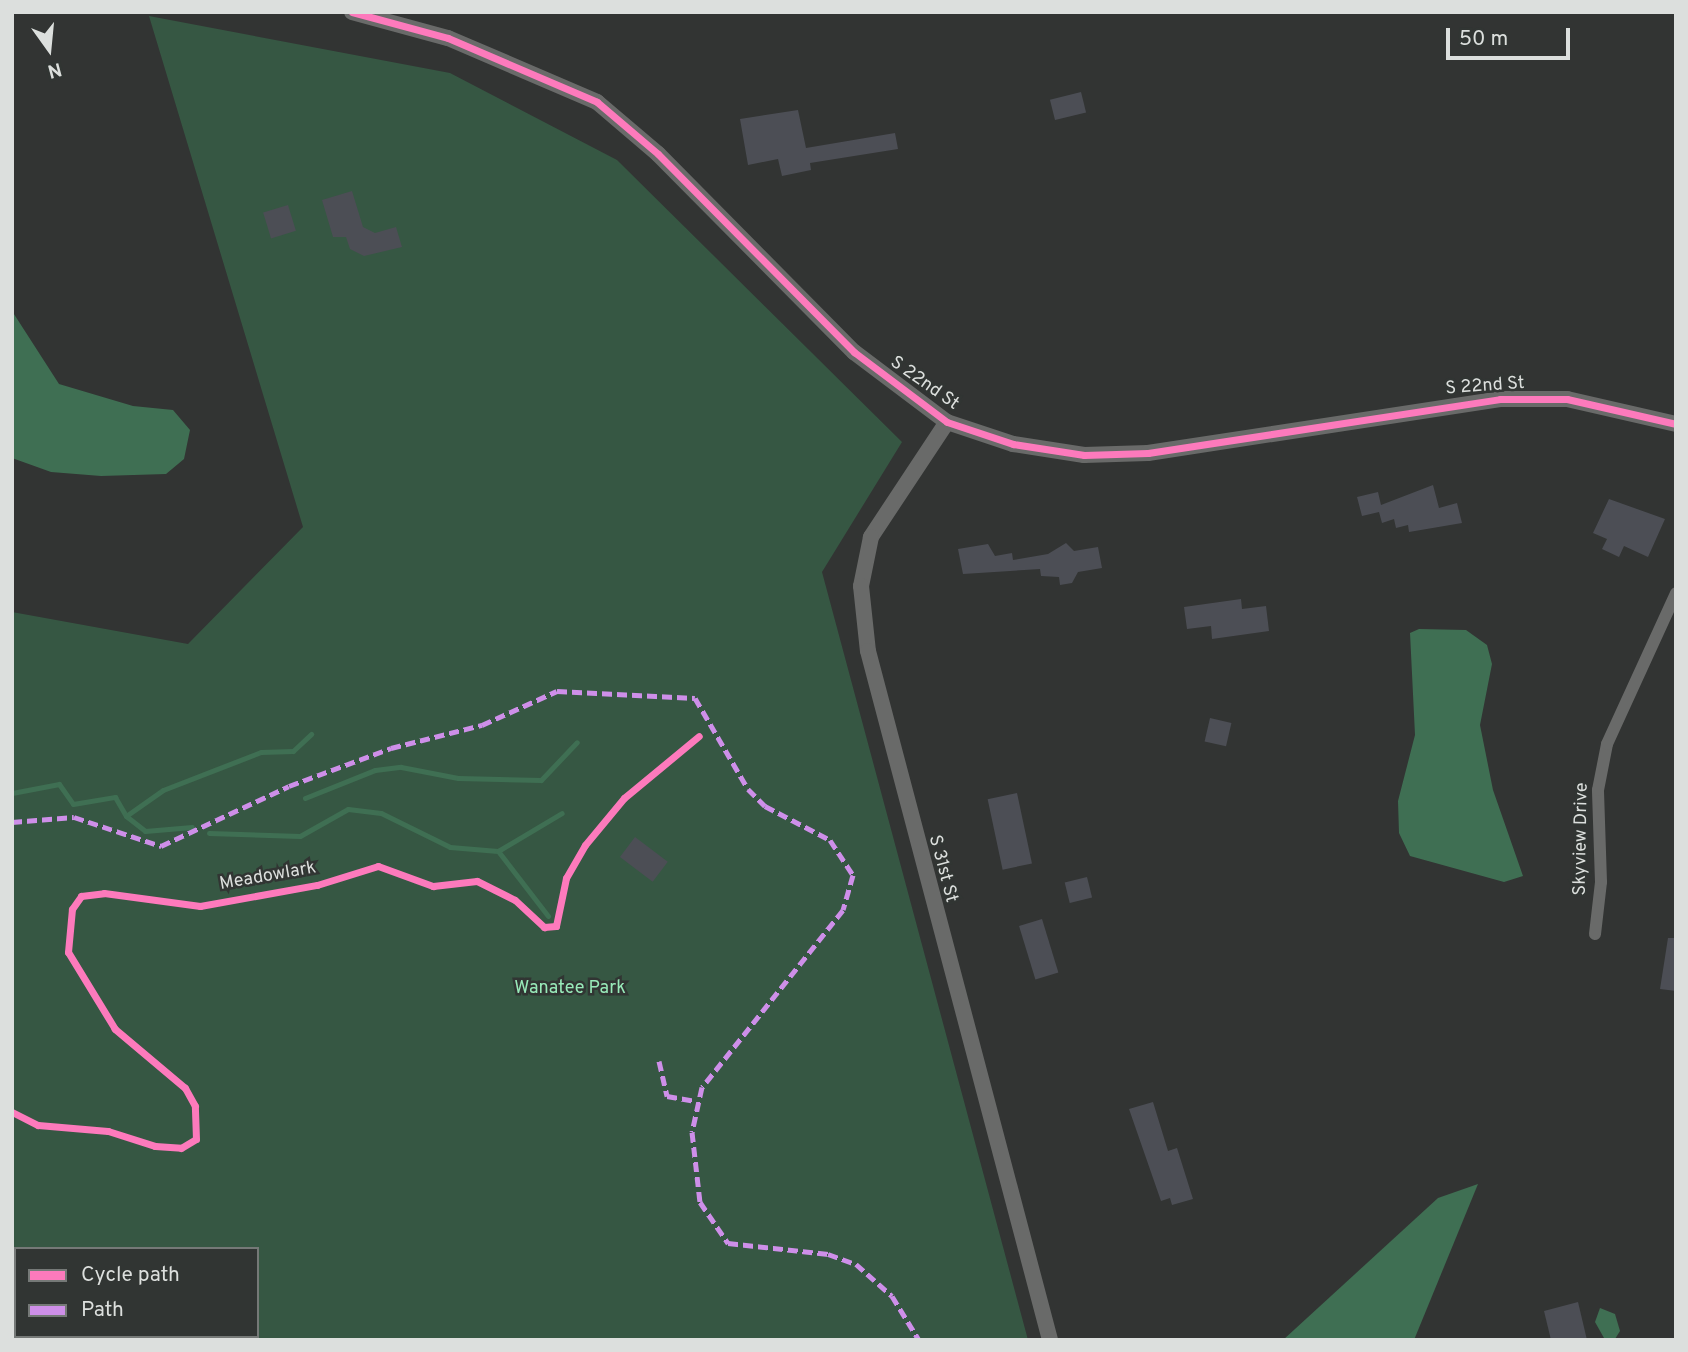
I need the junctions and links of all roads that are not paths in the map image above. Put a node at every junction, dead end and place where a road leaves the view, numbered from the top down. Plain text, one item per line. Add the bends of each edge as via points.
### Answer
1 (352, 12) edge
2 (947, 422) junction
3 (1676, 424) edge
4 (1676, 593) edge
5 (1595, 934) dead end
6 (1050, 1340) edge

1 - 2 street, S 22nd St via 448,38 597,102 658,155 854,352
2 - 3 street, S 22nd St via 1013,444 1084,455 1148,453 1500,399 1567,399
2 - 6 street, S 31st St via 871,537 861,586 868,651
4 - 5 street, Skyview Drive via 1607,744 1598,790

